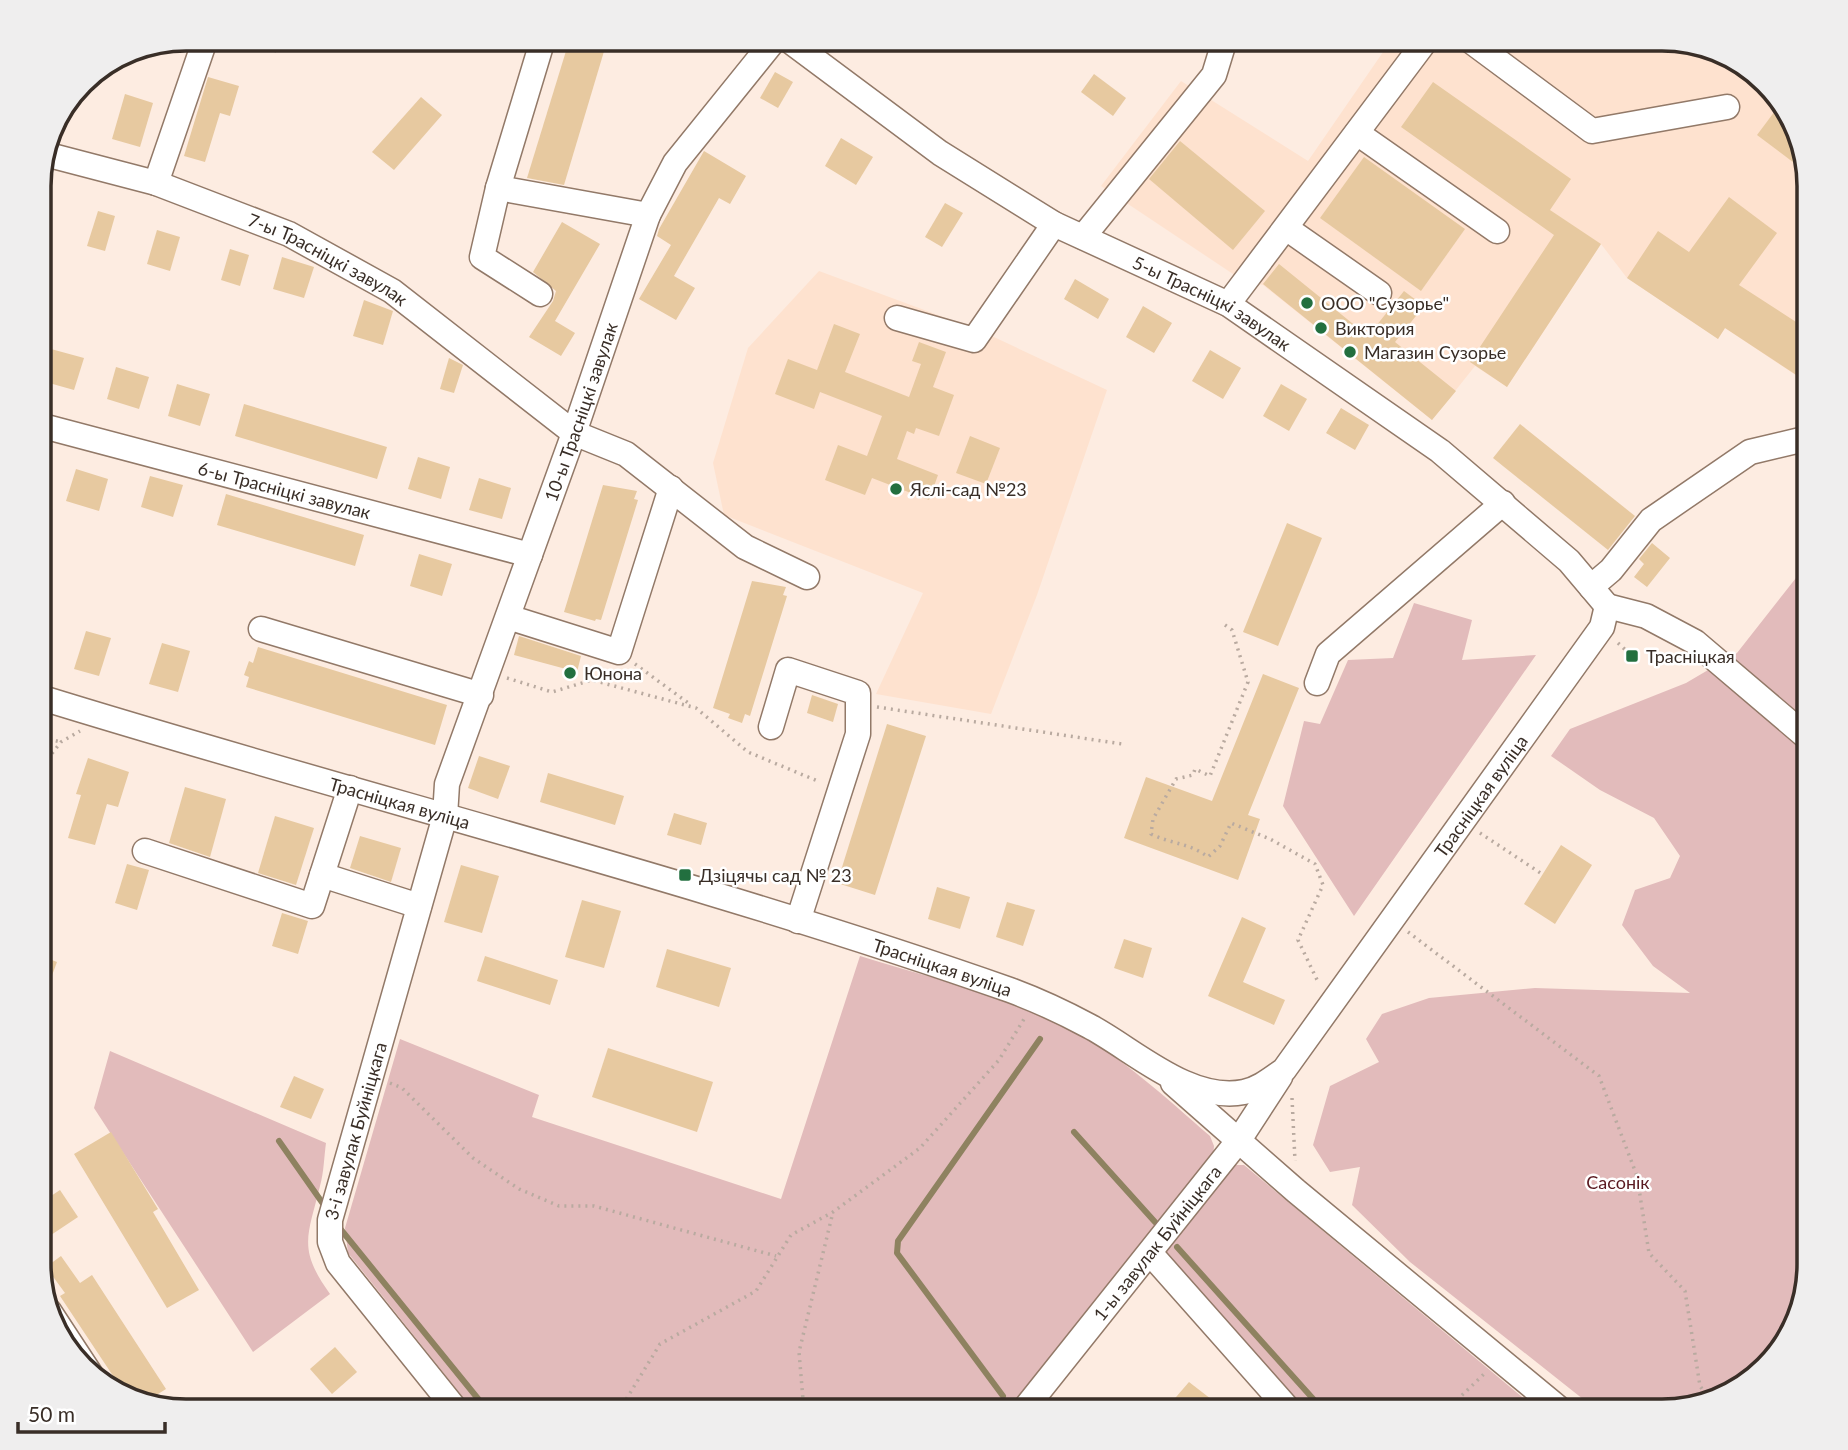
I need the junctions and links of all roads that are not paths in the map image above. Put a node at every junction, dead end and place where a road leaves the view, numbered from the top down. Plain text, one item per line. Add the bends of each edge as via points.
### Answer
1 (201, 51) edge
2 (539, 51) edge
3 (765, 51) edge
4 (804, 51) edge
5 (1221, 51) edge
6 (1417, 51) edge
7 (1485, 51) edge
8 (1727, 107) dead end
9 (1357, 133) junction
10 (54, 156) edge
11 (156, 183) junction
12 (498, 188) junction
13 (648, 215) junction
14 (1054, 224) junction
15 (1286, 228) junction
16 (1497, 231) dead end
17 (1083, 237) junction
18 (1379, 293) dead end
19 (540, 294) dead end
20 (1228, 304) junction
21 (897, 318) dead end
22 (51, 428) edge
23 (574, 433) junction
24 (1797, 441) edge
25 (671, 488) junction
26 (1503, 503) junction
27 (530, 555) junction
28 (807, 577) dead end
29 (1599, 597) junction
30 (508, 617) junction
31 (261, 629) dead end
32 (1317, 683) dead end
33 (485, 684) junction
34 (51, 700) edge
35 (771, 727) dead end
36 (1797, 728) edge
37 (350, 788) junction
38 (445, 816) junction
39 (145, 851) dead end
40 (322, 875) junction
41 (419, 905) junction
42 (798, 921) junction
43 (1161, 1073) junction
44 (1289, 1079) junction
45 (1239, 1140) junction
46 (1150, 1253) junction
47 (447, 1399) edge
48 (1033, 1399) edge
49 (1279, 1399) edge
50 (1546, 1399) edge

1 - 11 street
2 - 12 street
3 - 13 street, 10-ы Трасніцкі завулак via 675,163
4 - 14 street, 5-ы Трасніцкі завулак via 940,153
5 - 17 street via 1214,75
6 - 9 street
7 - 8 street via 1592,131
9 - 15 street
9 - 16 street
10 - 11 street, 7-ы Трасніцкі завулак
11 - 23 street, 7-ы Трасніцкі завулак via 289,234 392,291
12 - 13 street
12 - 19 street via 482,257
13 - 23 street, 10-ы Трасніцкі завулак
14 - 17 street, 5-ы Трасніцкі завулак
14 - 21 street via 974,340
15 - 18 street
15 - 20 street
17 - 20 street, 5-ы Трасніцкі завулак
20 - 26 street, 5-ы Трасніцкі завулак via 1440,451
22 - 27 street, 6-ы Трасніцкі завулак
23 - 25 street, 7-ы Трасніцкі завулак via 626,454
23 - 27 street, 10-ы Трасніцкі завулак
24 - 29 street via 1751,452 1651,520 1611,570
25 - 28 street, 7-ы Трасніцкі завулак via 745,547
25 - 30 street via 620,652
26 - 29 street, 5-ы Трасніцкі завулак via 1569,561
26 - 32 street via 1328,654
27 - 30 street, 10-ы Трасніцкі завулак
29 - 36 street via 1695,642
29 - 44 street, Трасніцкая вуліца via 1602,627 1330,1007
30 - 33 street, 10-ы Трасніцкі завулак
31 - 33 street
33 - 38 street, 10-ы Трасніцкі завулак via 447,784
34 - 37 street, Трасніцкая вуліца
35 - 42 street via 788,670 858,693 858,734
37 - 38 street, Трасніцкая вуліца
37 - 40 street
38 - 41 street, 3-і завулак Буйніцкага
38 - 42 street, Трасніцкая вуліца
39 - 40 street via 312,906
40 - 41 street
41 - 47 street, 3-і завулак Буйніцкага via 330,1220 330,1242 338,1263
42 - 43 street, Трасніцкая вуліца via 1035,999 1090,1026
43 - 44 street, Трасніцкая вуліца via 1214,1090 1242,1093
43 - 45 street
44 - 45 street, 1-ы завулак Буйніцкага
45 - 46 street, 1-ы завулак Буйніцкага
45 - 50 street
46 - 48 street, 1-ы завулак Буйніцкага
46 - 49 street

